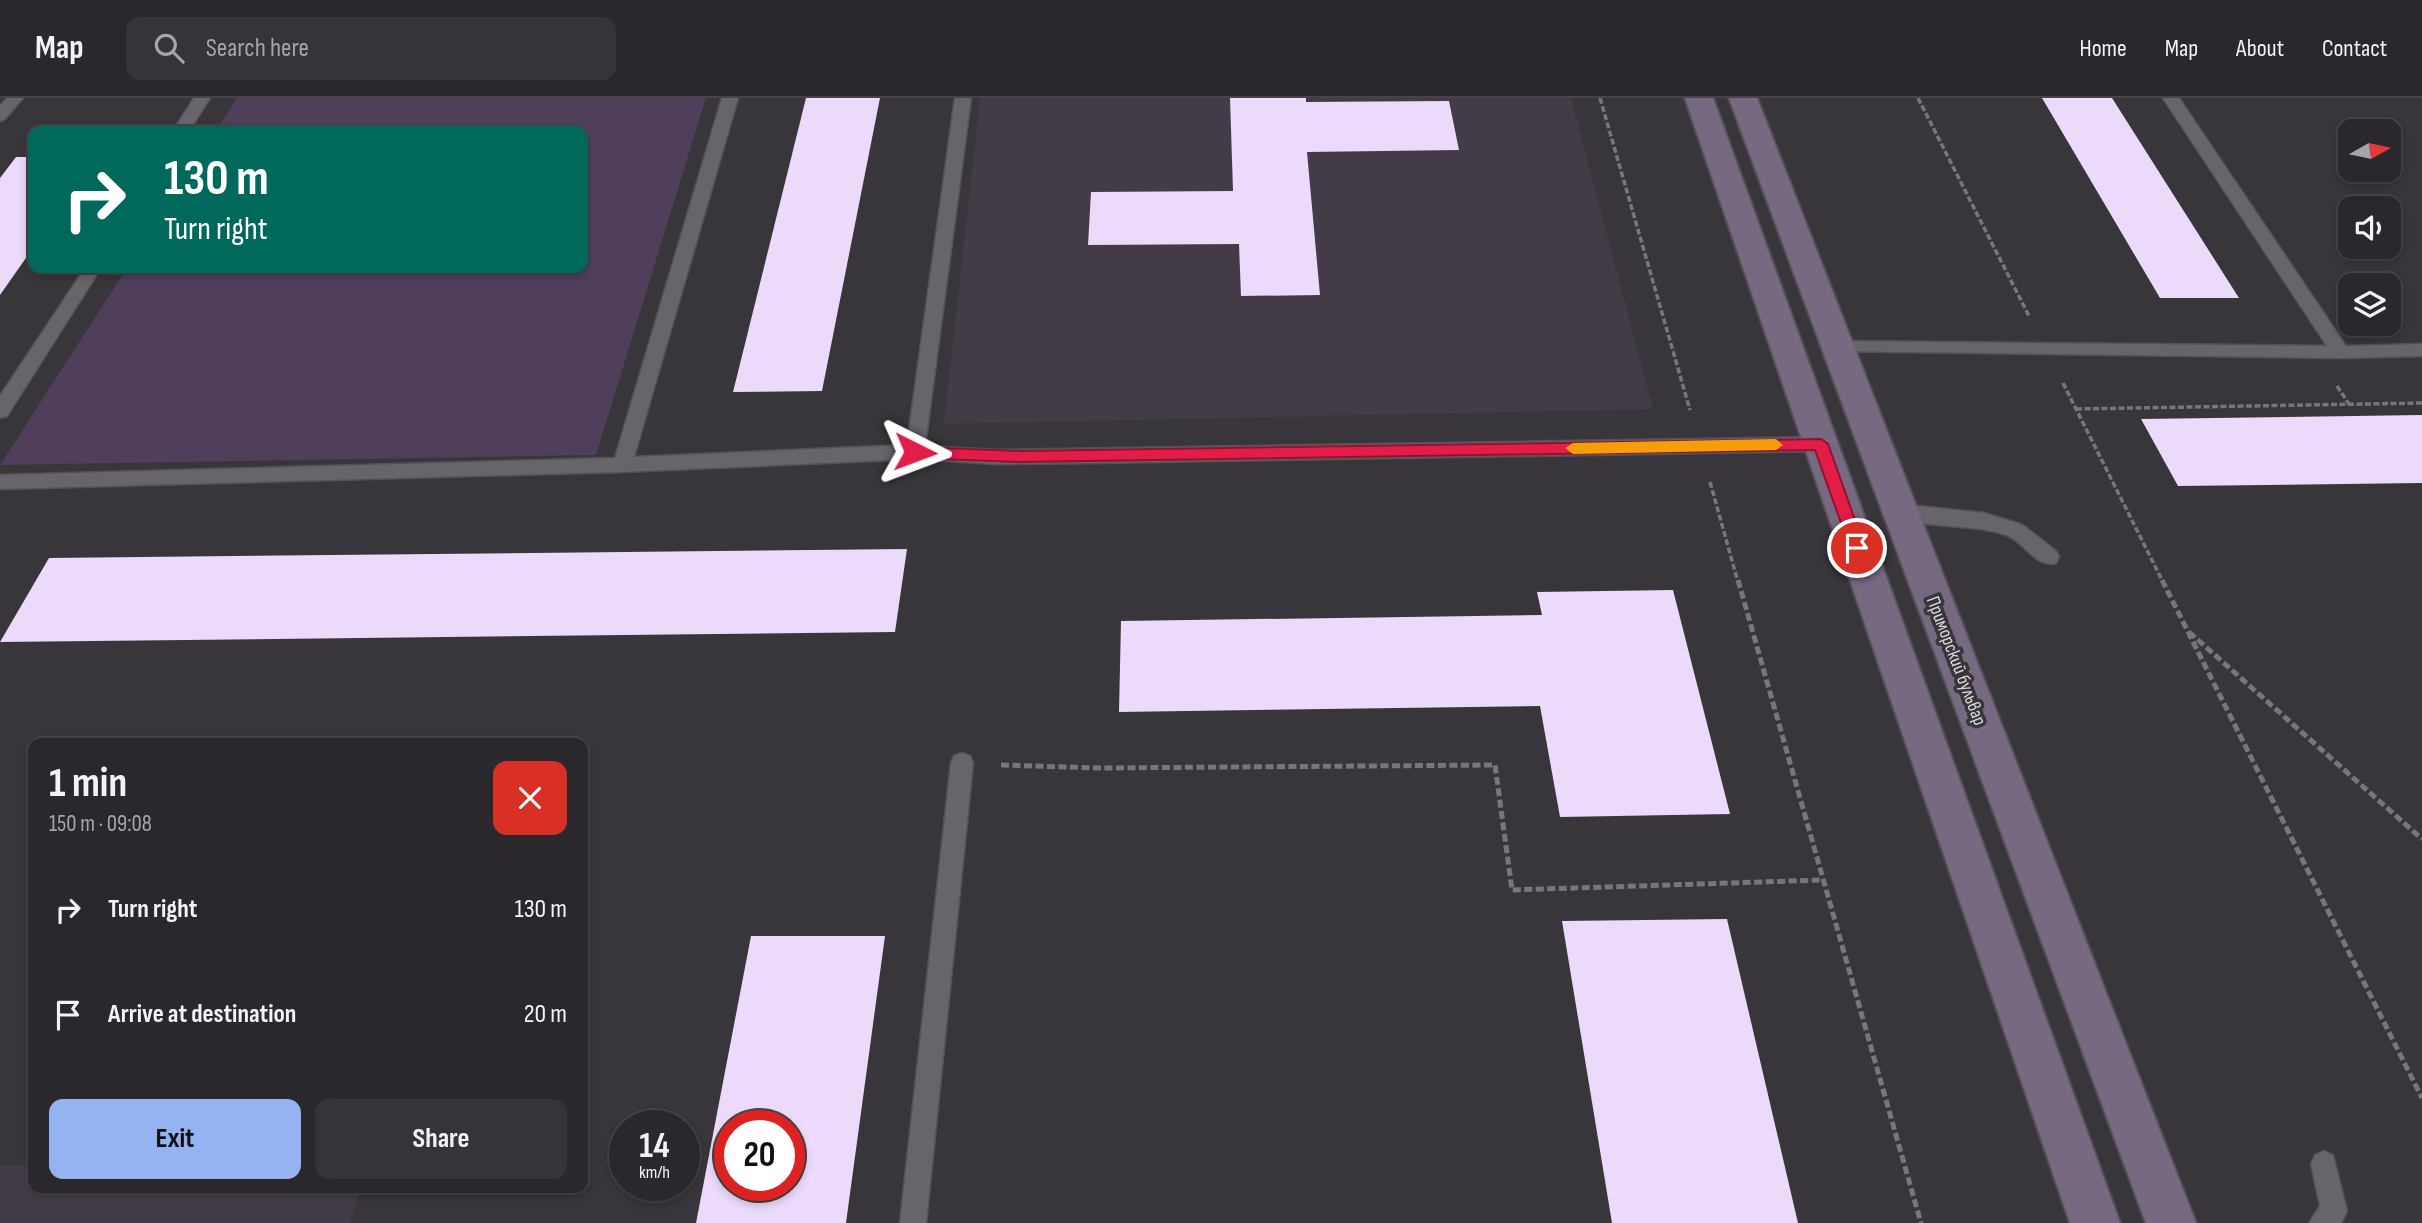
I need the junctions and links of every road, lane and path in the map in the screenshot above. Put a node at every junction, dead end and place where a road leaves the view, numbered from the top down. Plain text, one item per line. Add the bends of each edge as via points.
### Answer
1 (15, 98) edge
2 (202, 98) edge
3 (730, 98) edge
4 (963, 98) edge
5 (1600, 98) edge
6 (1699, 98) edge
7 (1743, 98) edge
8 (1918, 98) edge
9 (2171, 98) edge
10 (0, 117) edge
11 (184, 126) edge
12 (90, 273) edge
13 (1836, 346) junction
14 (2046, 349) junction
15 (2422, 351) edge
16 (2341, 352) junction
17 (2422, 402) edge
18 (2076, 409) junction
19 (0, 411) edge
20 (1821, 444) junction
21 (1700, 445) junction
22 (915, 452) junction
23 (622, 465) junction
24 (0, 482) edge
25 (1900, 512) junction
26 (2049, 557) dead end
27 (2186, 629) junction
28 (962, 763) joint
29 (2422, 839) edge
30 (1823, 880) junction
31 (2422, 1098) edge
32 (2325, 1164) dead end
33 (913, 1223) edge
34 (1922, 1223) edge
35 (2095, 1223) edge
36 (2171, 1223) edge
37 (2322, 1223) edge

1 - 10 lane
2 - 11 lane
3 - 23 lane
4 - 22 lane
5 - 21 path
6 - 20 main road
7 - 13 main road, Приморский бульвар
8 - 14 path
9 - 16 lane
12 - 19 lane
13 - 14 lane
13 - 25 main road, Приморский бульвар
14 - 16 lane
14 - 18 path
15 - 16 lane
17 - 18 path
18 - 27 path
20 - 21 lane
20 - 35 main road
21 - 22 lane via 996,457
21 - 30 path
22 - 23 lane
23 - 24 lane
25 - 26 lane via 1984,521 2017,531
25 - 36 main road, Приморский бульвар
27 - 29 path
27 - 31 path
28 - 30 path via 1100,768 1495,765 1512,890
28 - 33 lane
30 - 34 path
32 - 37 lane via 2334,1211

